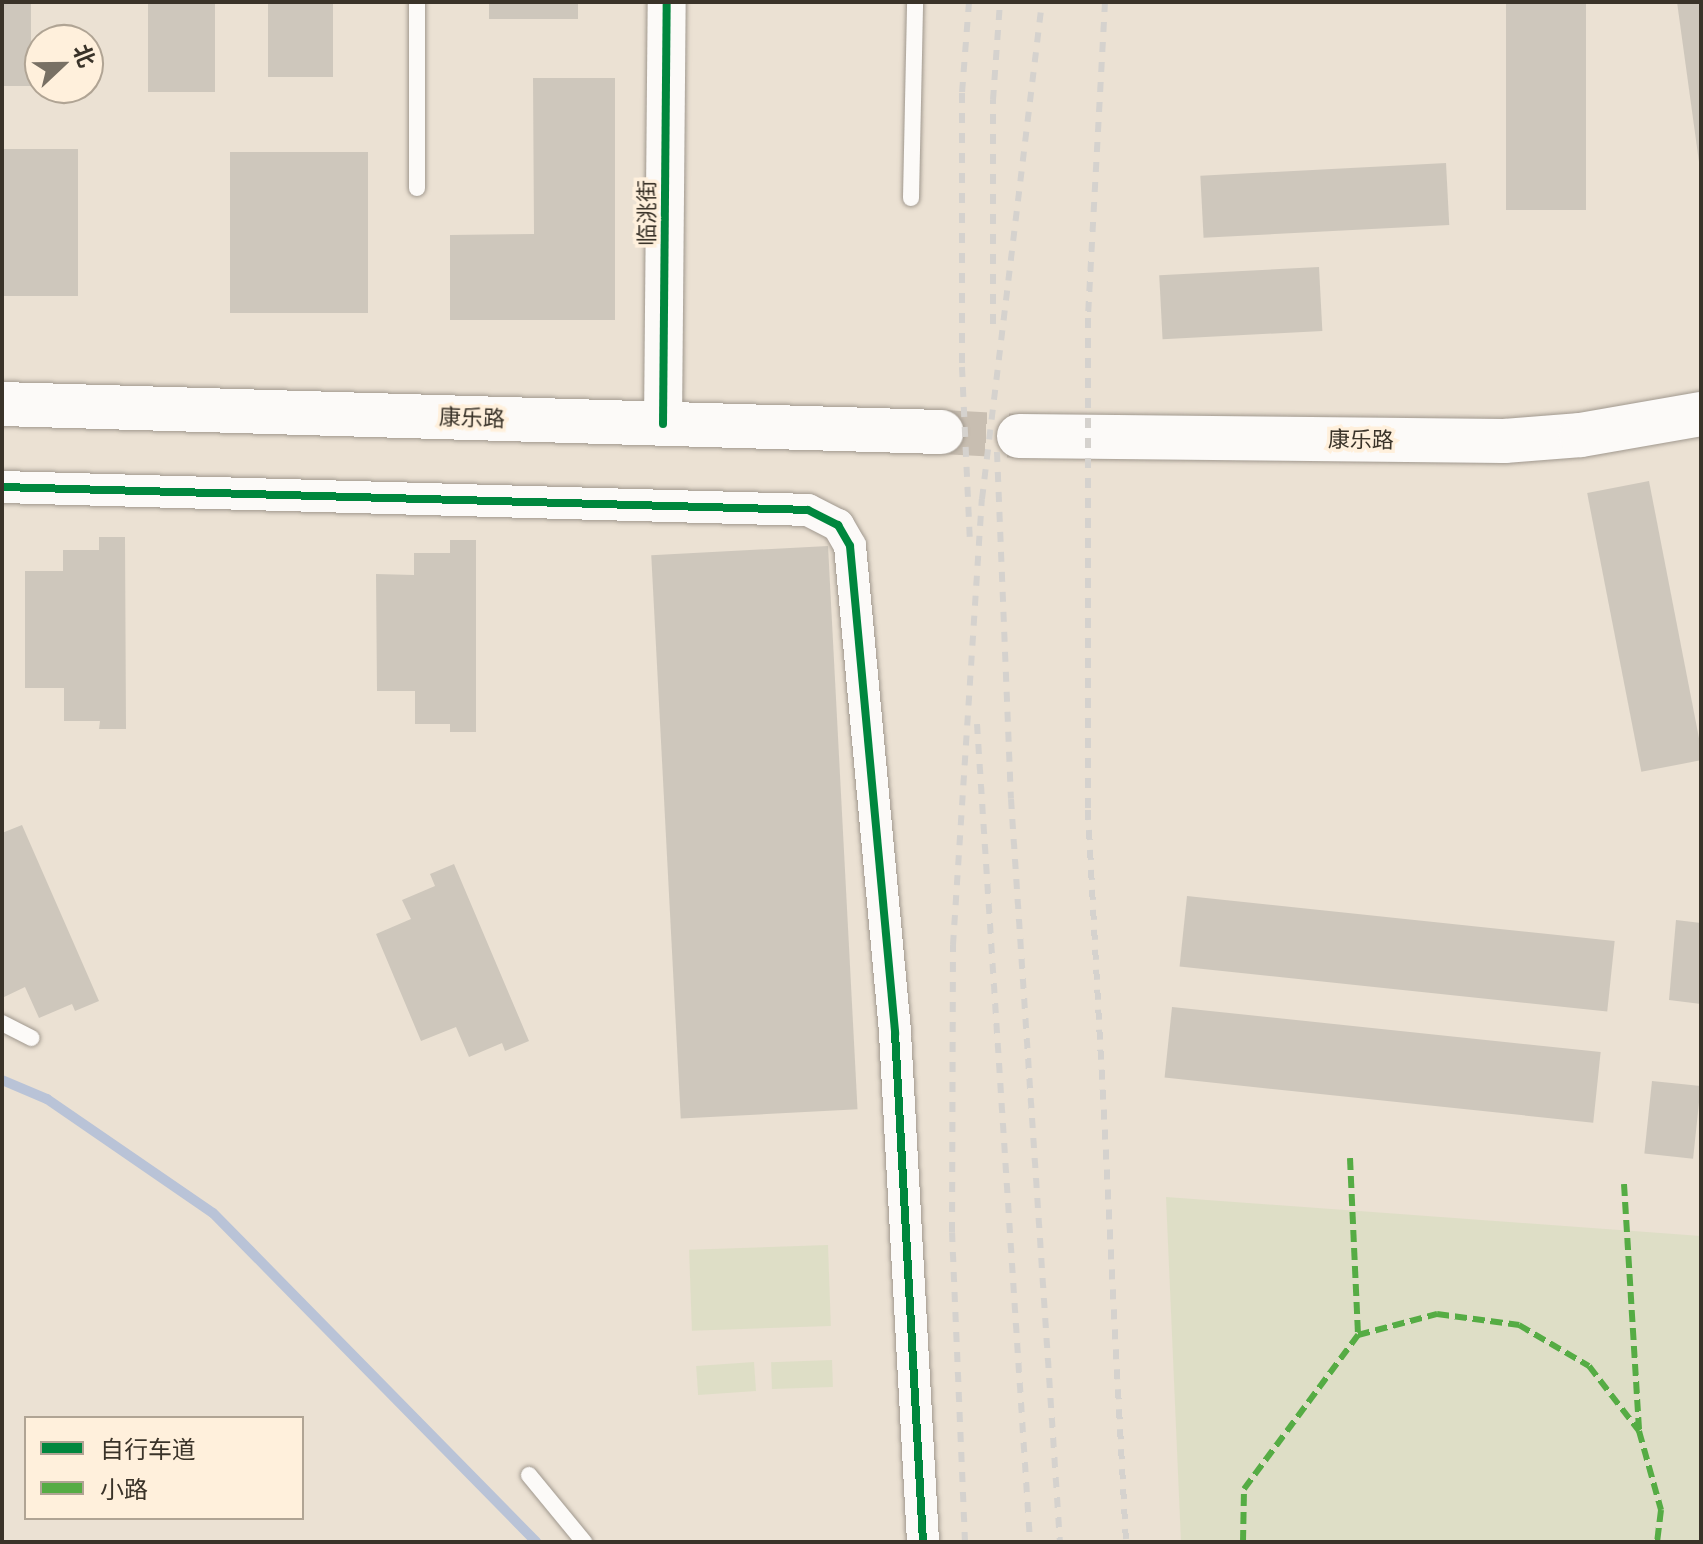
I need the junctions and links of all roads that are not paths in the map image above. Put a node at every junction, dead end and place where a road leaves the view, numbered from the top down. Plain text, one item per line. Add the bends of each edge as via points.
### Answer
1 (417, 2) edge
2 (667, 2) edge
3 (915, 2) edge
4 (417, 188) dead end
5 (911, 198) dead end
6 (2, 404) edge
7 (1701, 414) edge
8 (663, 424) junction
9 (942, 432) tunnel mouth
10 (1019, 436) tunnel mouth
11 (2, 487) edge
12 (2, 1023) edge
13 (31, 1038) dead end
14 (529, 1475) dead end
15 (584, 1542) edge
16 (923, 1542) edge

1 - 4 lane
2 - 8 street, 临洮街
3 - 5 lane
6 - 8 main road, 康乐路
7 - 10 main road, 康乐路 via 1581,435 1504,441
8 - 9 main road, 康乐路
11 - 16 street via 808,510 838,525 850,546 895,1033
12 - 13 lane
14 - 15 lane

